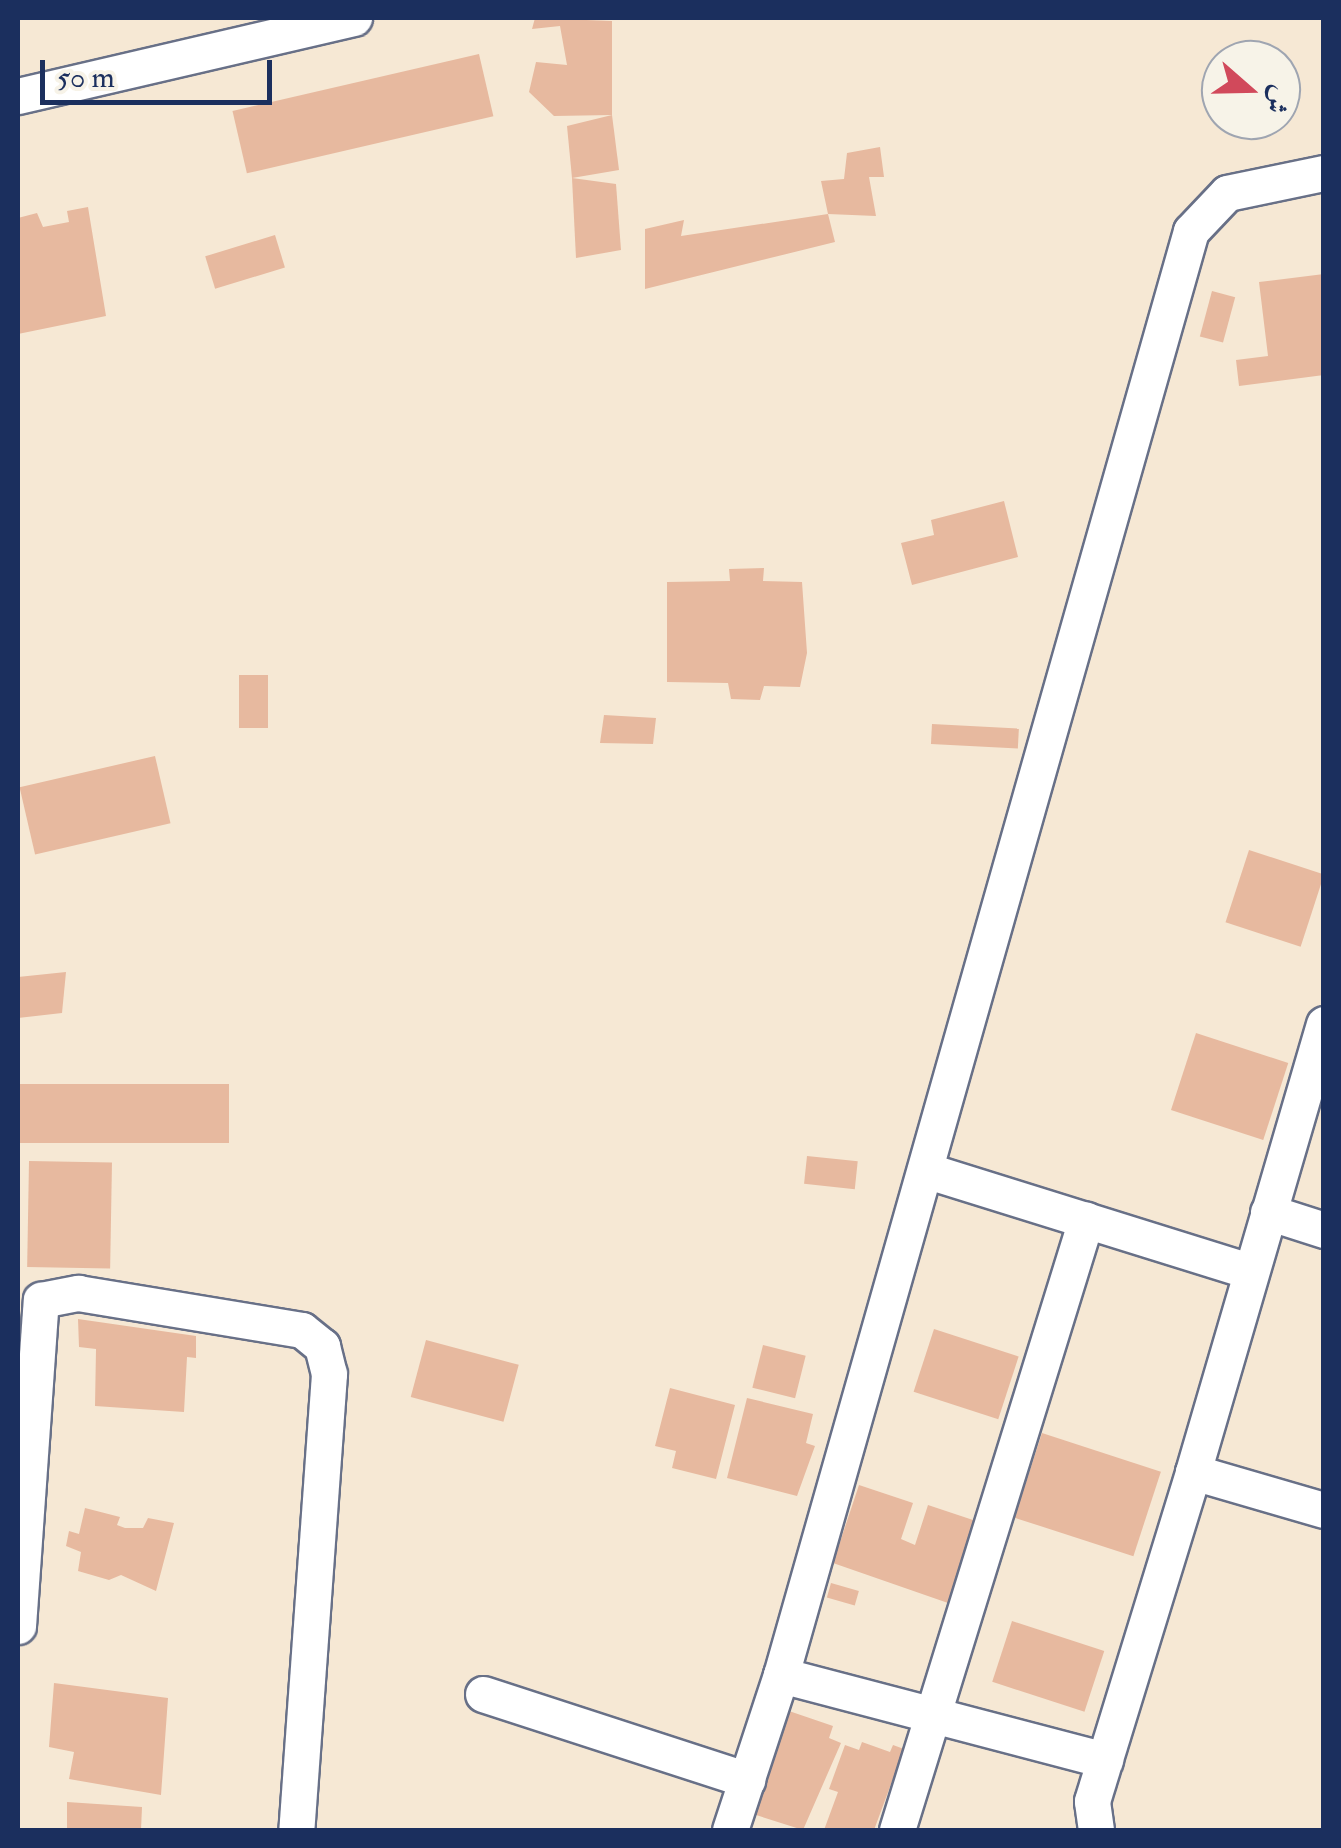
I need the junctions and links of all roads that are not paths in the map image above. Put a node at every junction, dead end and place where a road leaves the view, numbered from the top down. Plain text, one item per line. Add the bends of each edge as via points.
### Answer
1 (354, 18) edge
2 (18, 96) edge
3 (1324, 172) edge
4 (1324, 1024) edge
5 (925, 1170) junction
6 (1268, 1212) junction
7 (1086, 1220) junction
8 (1324, 1230) edge
9 (1250, 1271) junction
10 (29, 1298) edge
11 (1193, 1472) junction
12 (1324, 1510) edge
13 (18, 1626) edge
14 (781, 1675) junction
15 (484, 1694) dead end
16 (932, 1716) junction
17 (1105, 1760) junction
18 (746, 1780) junction
19 (296, 1830) edge
20 (730, 1830) edge
21 (897, 1830) edge
22 (1096, 1830) edge

1 - 2 street
3 - 5 street via 1227,192 1192,231
4 - 6 street
5 - 7 street
5 - 14 street
6 - 8 street
6 - 9 street
7 - 9 street
7 - 16 street
9 - 11 street
10 - 13 street
10 - 19 street via 78,1294 302,1330 322,1346 329,1374
11 - 12 street
11 - 17 street
14 - 16 street
14 - 18 street
15 - 18 street
16 - 17 street
16 - 21 street
17 - 22 street via 1092,1801
18 - 20 street

